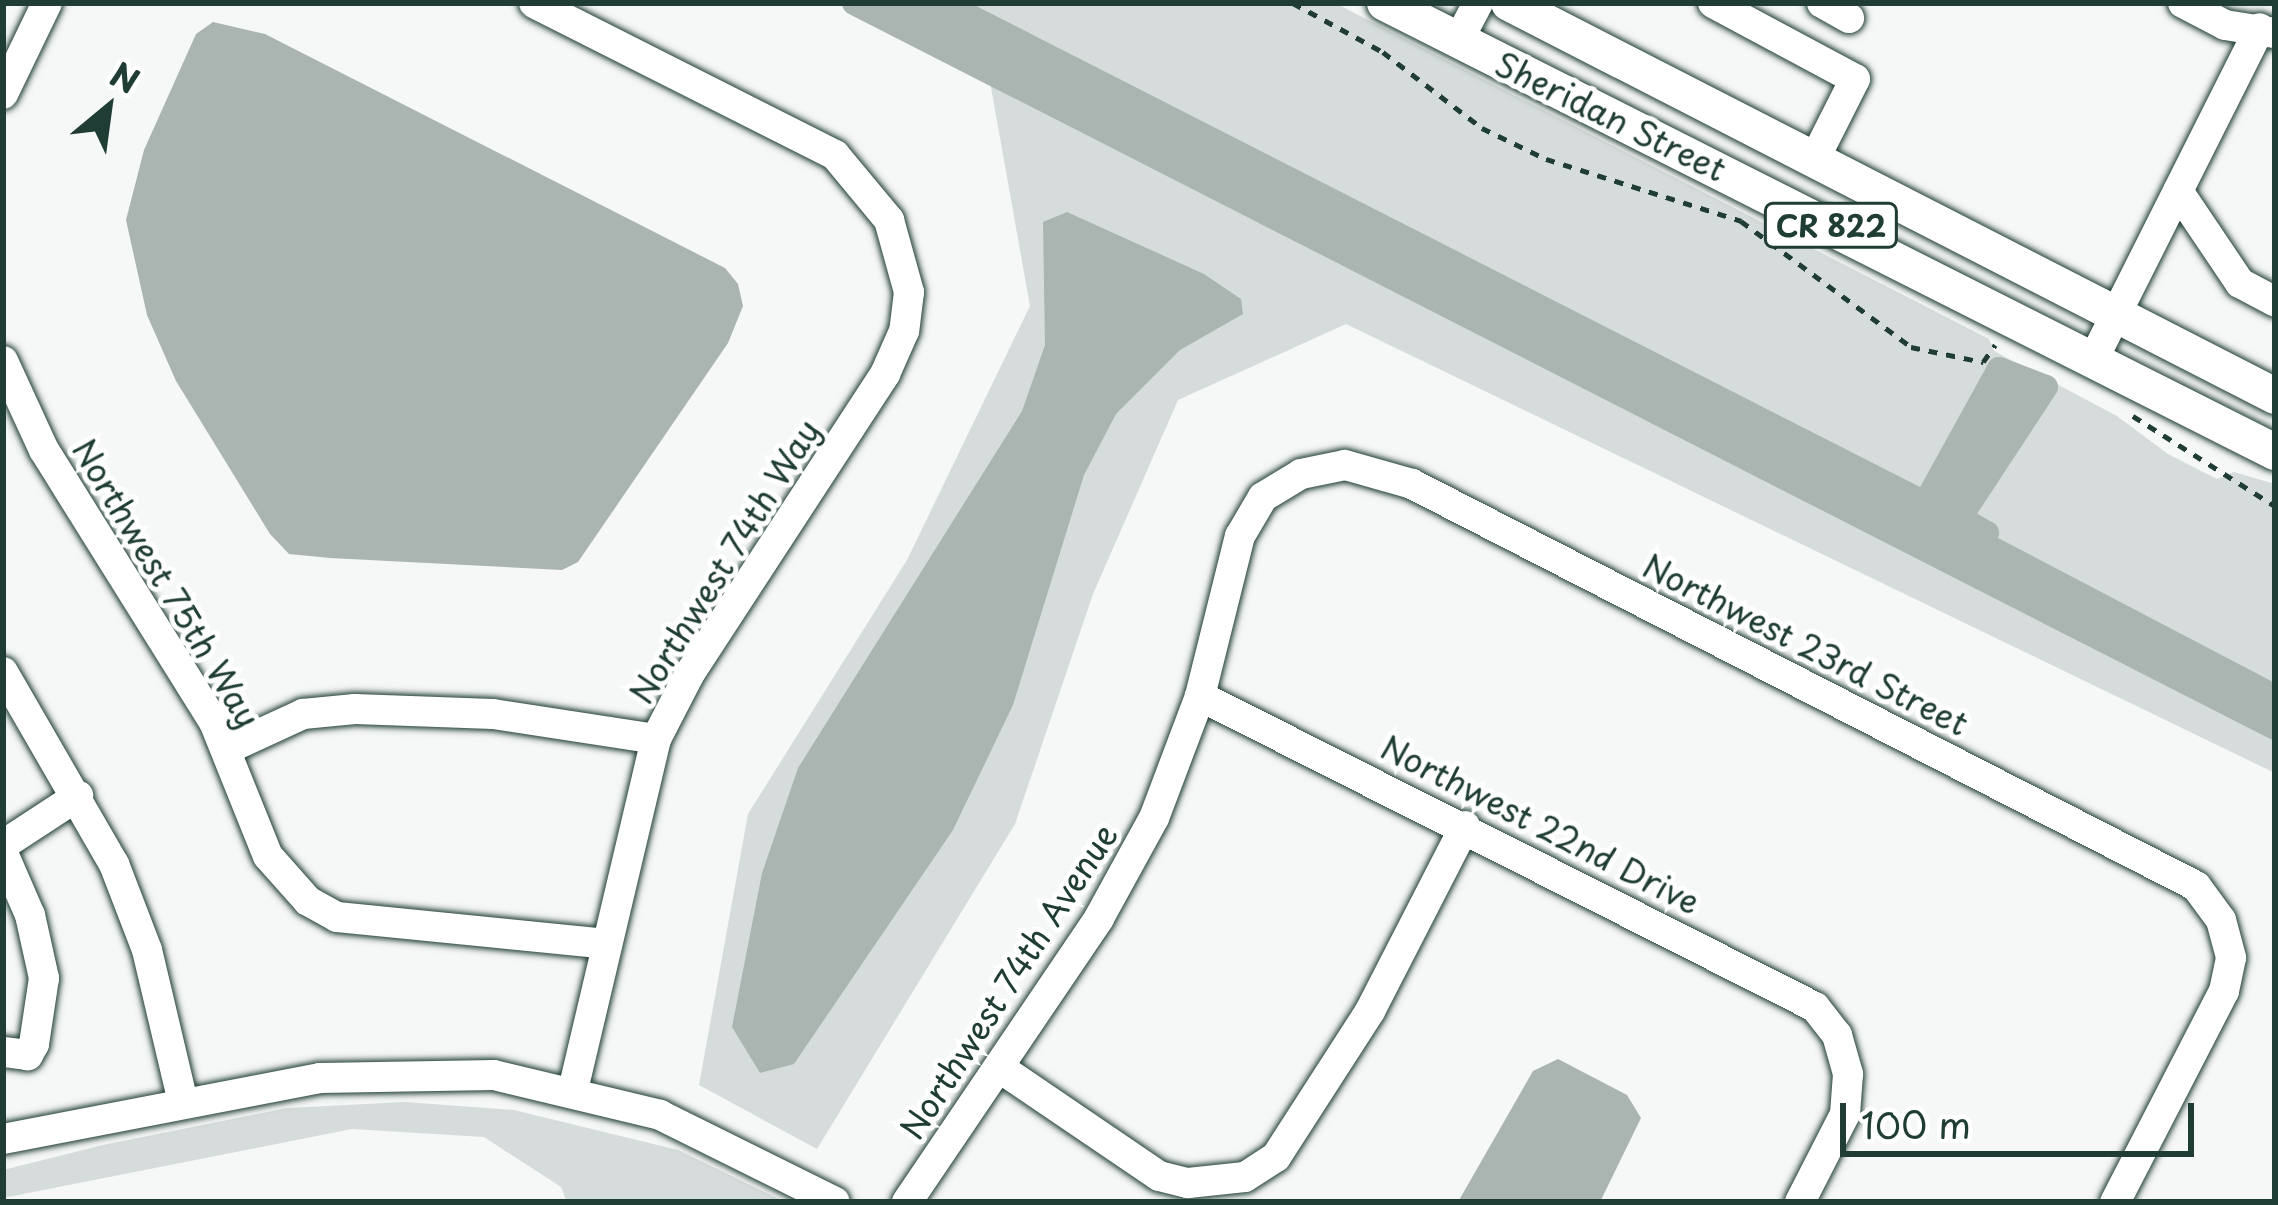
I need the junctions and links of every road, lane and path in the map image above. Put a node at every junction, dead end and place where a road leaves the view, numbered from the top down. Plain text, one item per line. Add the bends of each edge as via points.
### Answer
1 (46, 3) edge
2 (534, 3) edge
3 (1293, 3) edge
4 (1385, 3) edge
5 (1478, 3) edge
6 (1509, 3) edge
7 (1713, 3) edge
8 (2183, 3) edge
9 (2268, 30) edge
10 (1458, 41) junction
11 (3, 94) edge
12 (1814, 160) junction
13 (2178, 191) junction
14 (2275, 302) edge
15 (2116, 315) junction
16 (2012, 353) dead end
17 (2094, 358) junction
18 (3, 361) edge
19 (2275, 396) edge
20 (2129, 413) dead end
21 (2275, 452) edge
22 (1301, 474) joint
23 (2275, 506) edge
24 (3, 672) edge
25 (1201, 696) junction
26 (656, 740) junction
27 (226, 749) junction
28 (78, 796) junction
29 (1466, 826) junction
30 (3, 849) edge
31 (607, 944) junction
32 (3, 1052) edge
33 (1000, 1068) junction
34 (573, 1090) junction
35 (183, 1102) junction
36 (3, 1139) edge
37 (835, 1202) edge
38 (907, 1202) edge
39 (1800, 1202) edge
40 (2115, 1202) edge

1 - 11 street
2 - 26 street, Northwest 74th Way via 836,155 889,220 909,292 886,374 688,675
3 - 16 path via 1382,52 1483,128 1546,159 1742,221 1911,347 1983,362 1993,344
4 - 10 main road, Sheridan Street / CR 822
5 - 10 street
6 - 12 main road, Sheridan Street / CR 822
7 - 12 street via 1855,79
8 - 9 street via 2225,25
9 - 13 street
10 - 17 main road, Sheridan Street / CR 822
12 - 15 main road, Sheridan Street / CR 822
13 - 14 street via 2240,284
13 - 15 street
15 - 17 street
15 - 19 main road, Sheridan Street / CR 822
17 - 21 main road, Sheridan Street / CR 822
18 - 27 street, Northwest 75th Way via 44,450
20 - 23 path
22 - 25 street, Northwest 74th Avenue via 1263,496 1240,536
22 - 40 street, Northwest 23rd Street via 1345,466 1412,484 2196,886 2221,920 2231,958 2224,991
24 - 28 street
25 - 29 street, Northwest 22nd Drive
25 - 33 street, Northwest 74th Avenue via 1154,818
26 - 27 street via 494,714 355,709 303,714
26 - 31 street, Northwest 74th Way
27 - 31 street, Northwest 75th Way via 268,856 308,902 338,917
28 - 30 street
28 - 35 street via 147,950
29 - 33 street via 1370,1012 1276,1156 1245,1177 1160,1175
29 - 39 street, Northwest 22nd Drive via 1786,989 1837,1035 1848,1074 1845,1114
30 - 32 street via 44,978 34,1044 28,1054
31 - 34 street, Northwest 74th Way
33 - 38 street, Northwest 74th Avenue
34 - 35 street via 494,1075 410,1075 320,1078
34 - 37 street via 722,1140
35 - 36 street

